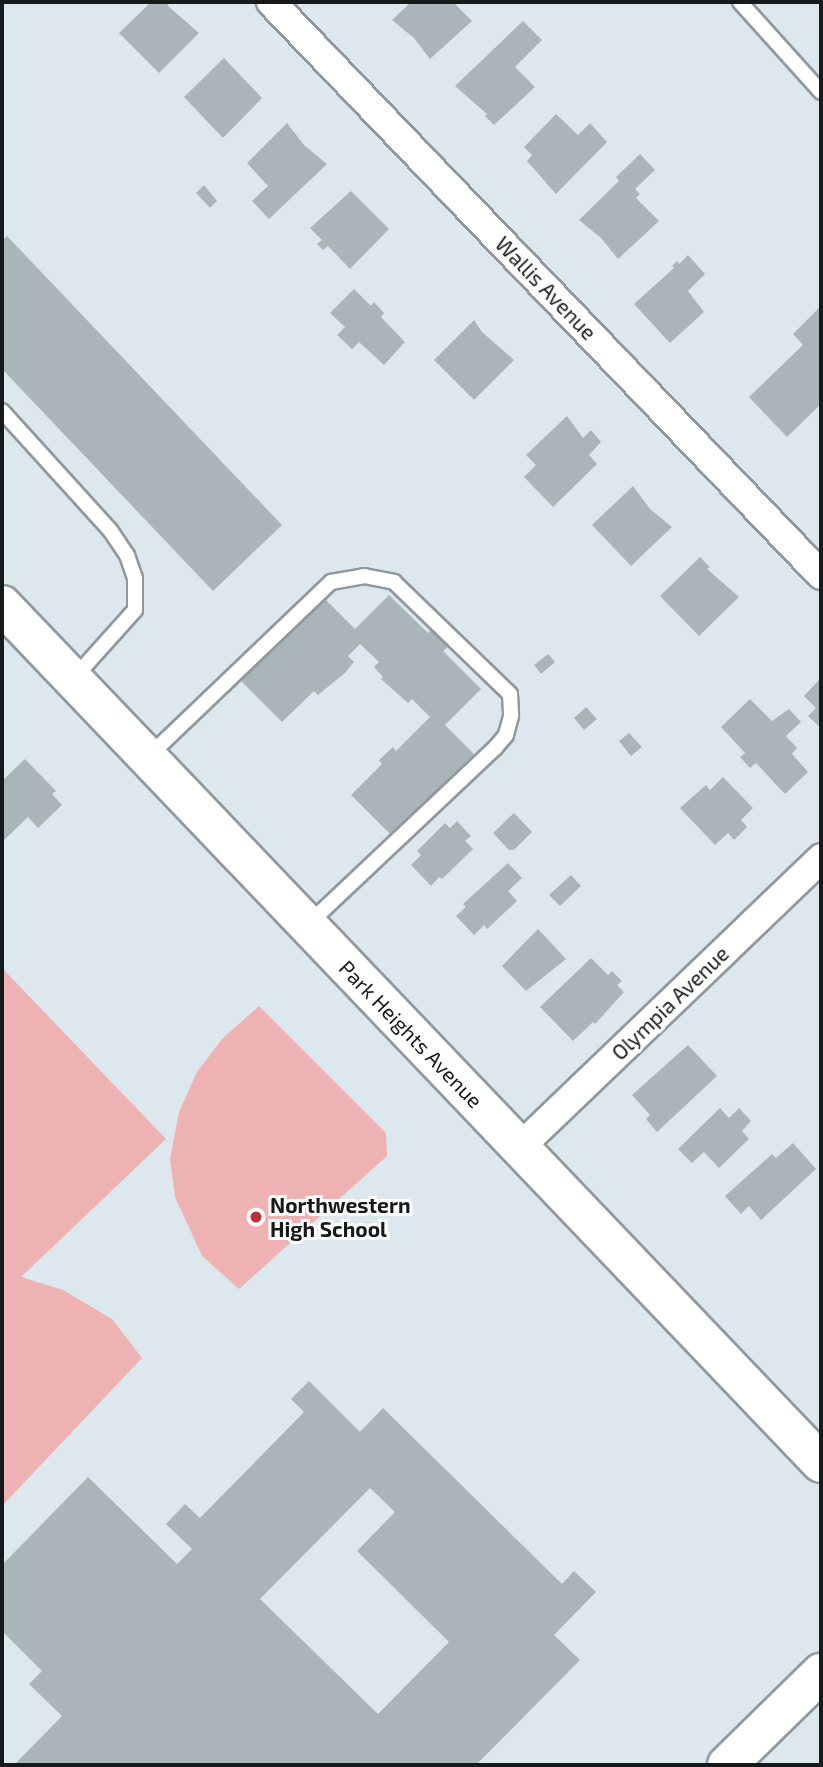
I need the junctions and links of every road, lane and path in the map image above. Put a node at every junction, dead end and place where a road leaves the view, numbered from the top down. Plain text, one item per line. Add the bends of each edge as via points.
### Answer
1 (271, 2) edge
2 (740, 2) edge
3 (821, 92) edge
4 (2, 411) edge
5 (821, 575) edge
6 (2, 605) edge
7 (73, 679) junction
8 (147, 758) junction
9 (821, 858) edge
10 (307, 925) junction
11 (519, 1148) junction
12 (821, 1463) edge
13 (821, 1673) edge
14 (727, 1765) edge

1 - 5 street, Wallis Avenue
2 - 3 lane
4 - 7 lane via 110,530 127,555 135,578 135,610
6 - 7 main road, Park Heights Avenue
7 - 8 main road, Park Heights Avenue
8 - 10 main road, Park Heights Avenue
8 - 10 lane via 331,582 363,576 394,582 510,694 506,735 495,748
9 - 11 street, Olympia Avenue
10 - 11 main road, Park Heights Avenue
11 - 12 main road, Park Heights Avenue
13 - 14 main road

